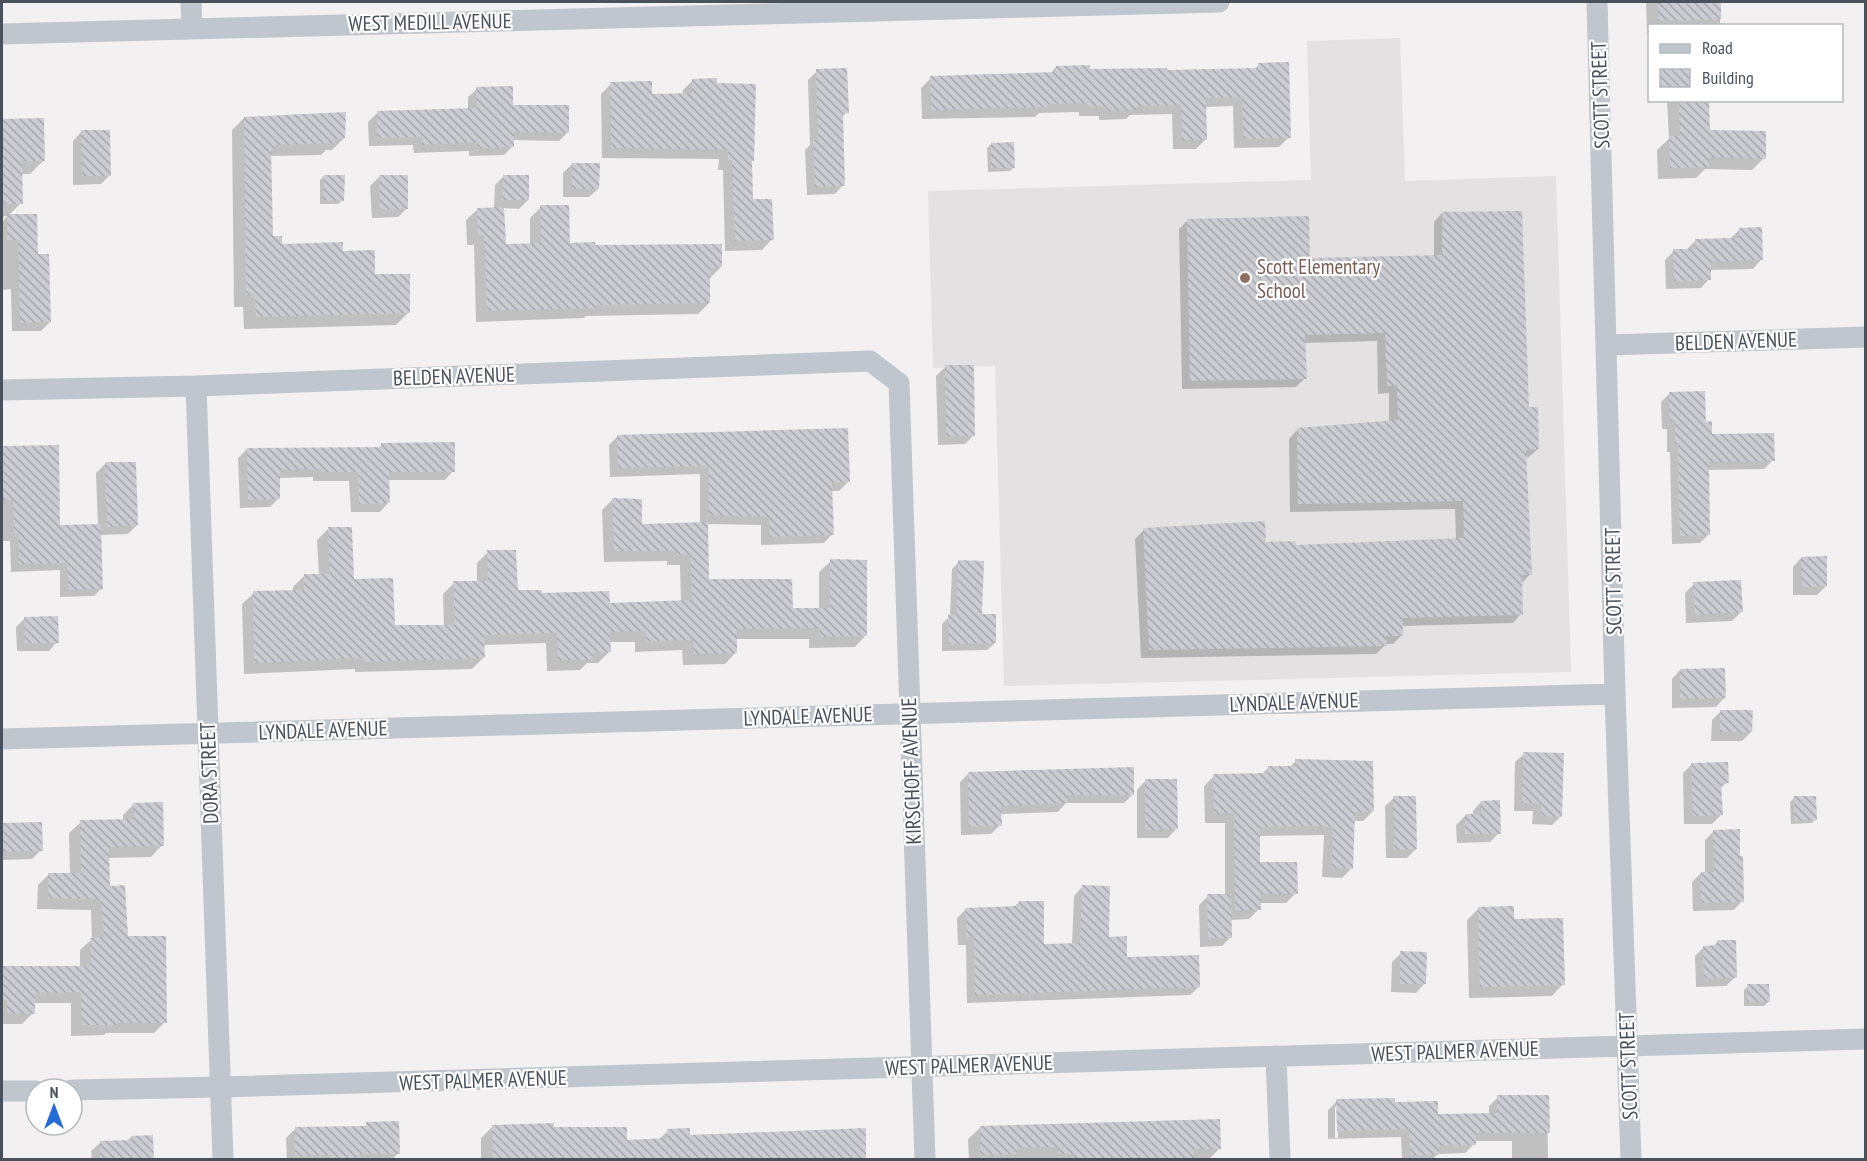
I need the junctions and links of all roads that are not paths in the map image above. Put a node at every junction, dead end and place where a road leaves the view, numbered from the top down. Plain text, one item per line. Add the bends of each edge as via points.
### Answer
1 (191, 2) edge
2 (1219, 2) edge
3 (1597, 2) edge
4 (192, 28) junction
5 (2, 34) edge
6 (1866, 337) edge
7 (1607, 345) junction
8 (899, 383) joint
9 (196, 386) junction
10 (2, 390) edge
11 (1615, 694) junction
12 (909, 713) junction
13 (208, 734) junction
14 (2, 739) edge
15 (1866, 1039) edge
16 (1627, 1046) junction
17 (1276, 1056) junction
18 (922, 1067) junction
19 (220, 1087) junction
20 (84, 1090) edge
21 (2, 1091) edge
22 (24, 1091) edge
23 (223, 1160) edge
24 (925, 1160) edge
25 (1280, 1160) edge
26 (1632, 1160) edge

1 - 4 street
2 - 4 street, WEST MEDILL AVENUE
3 - 7 street, SCOTT STREET
4 - 5 street, WEST MEDILL AVENUE
6 - 7 street, BELDEN AVENUE
7 - 11 street, SCOTT STREET
8 - 9 street, BELDEN AVENUE via 870,361
8 - 12 street, KIRSCHOFF AVENUE
9 - 10 street, BELDEN AVENUE
9 - 13 street, DORA STREET
11 - 12 street, LYNDALE AVENUE
11 - 16 street, SCOTT STREET
12 - 13 street, LYNDALE AVENUE
12 - 18 street, KIRSCHOFF AVENUE
13 - 14 street, LYNDALE AVENUE
13 - 19 street, DORA STREET
15 - 16 street, WEST PALMER AVENUE
16 - 17 street, WEST PALMER AVENUE
16 - 26 street, SCOTT STREET
17 - 18 street, WEST PALMER AVENUE
17 - 25 street
18 - 19 street, WEST PALMER AVENUE
18 - 24 street, KIRSCHOFF AVENUE
19 - 20 street, WEST PALMER AVENUE
19 - 23 street, DORA STREET
21 - 22 street

